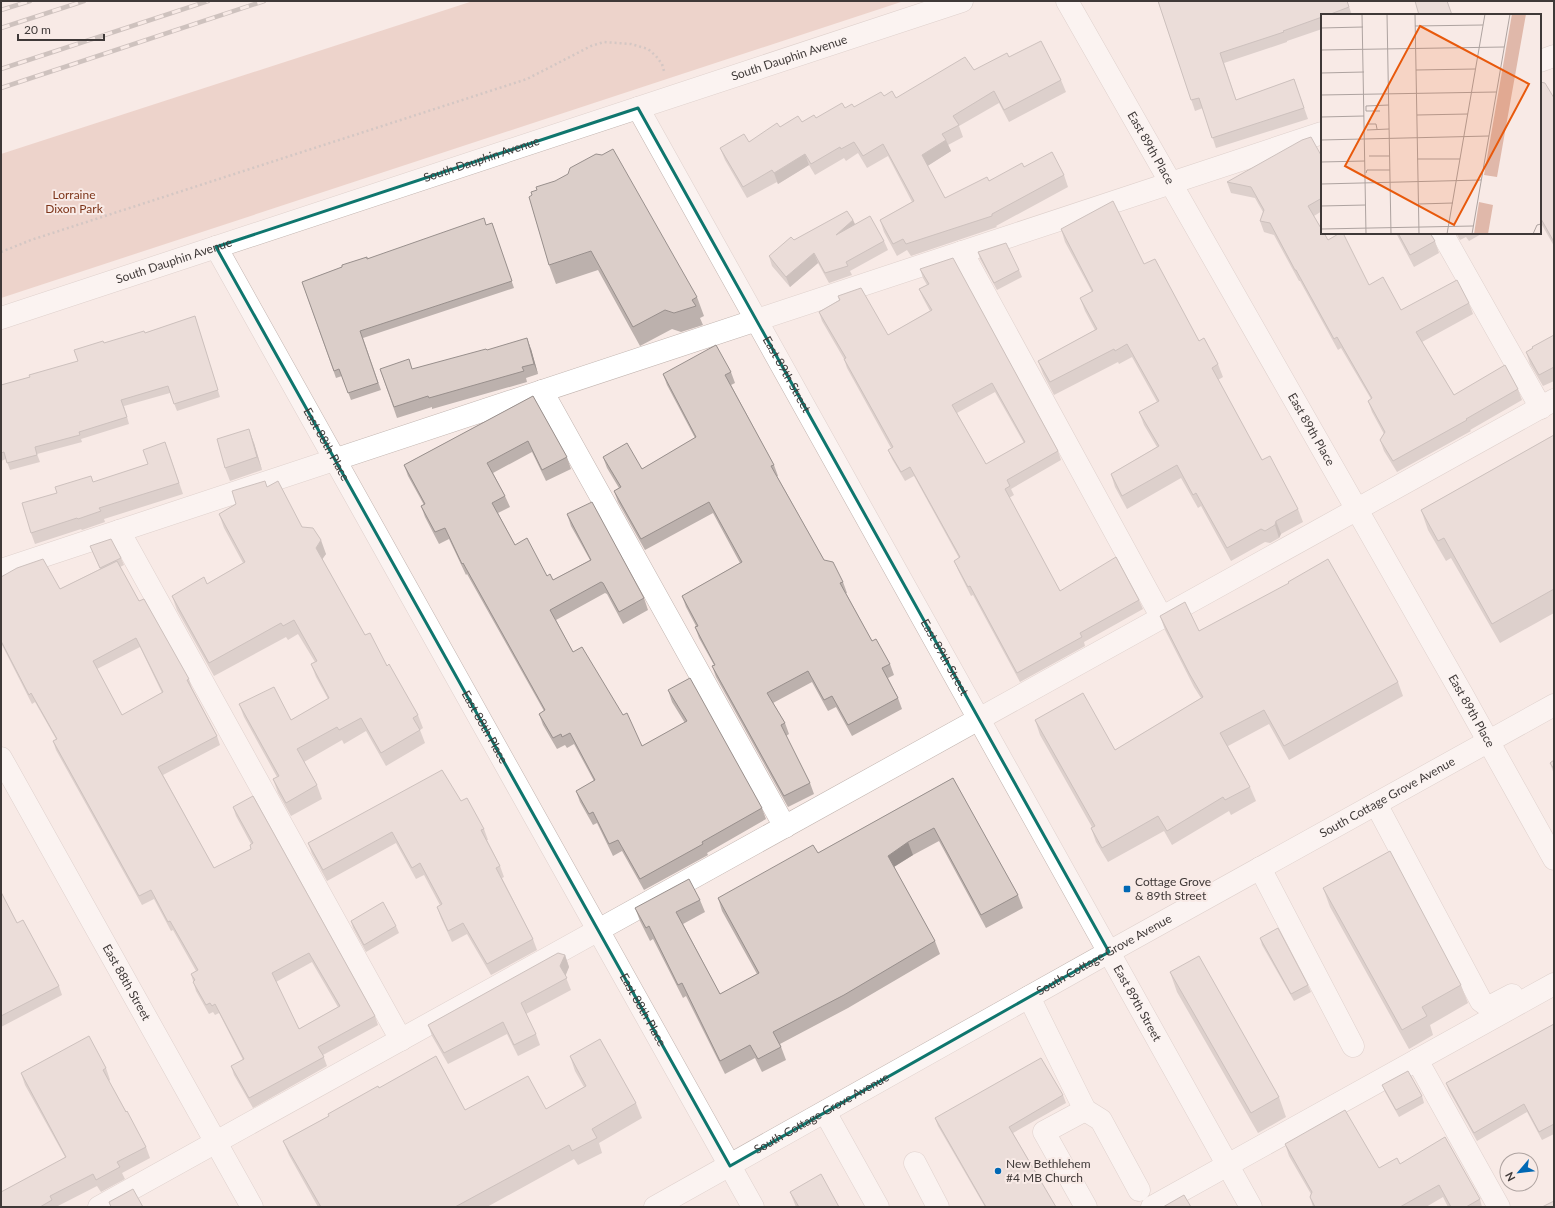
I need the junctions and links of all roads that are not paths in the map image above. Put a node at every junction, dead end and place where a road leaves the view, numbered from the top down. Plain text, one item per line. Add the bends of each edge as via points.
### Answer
1 (962, 1) edge
2 (1067, 1) edge
3 (1554, 56) edge
4 (1541, 61) edge
5 (638, 108) junction
6 (1321, 133) edge
7 (1170, 183) junction
8 (1443, 234) edge
9 (216, 247) junction
10 (962, 252) junction
11 (1, 318) edge
12 (756, 320) junction
13 (542, 391) junction
14 (1547, 404) edge
15 (335, 460) junction
16 (1357, 510) junction
17 (119, 531) junction
18 (1, 570) edge
19 (1162, 618) junction
20 (1554, 705) edge
21 (979, 719) junction
22 (1489, 742) junction
23 (1, 758) edge
24 (1376, 804) junction
25 (785, 827) junction
26 (1554, 859) edge
27 (1260, 868) junction
28 (598, 930) junction
29 (1109, 952) junction
30 (1554, 980) edge
31 (1554, 984) edge
32 (1029, 997) junction
33 (401, 1040) junction
34 (1353, 1046) dead end
35 (1417, 1060) junction
36 (1085, 1110) junction
37 (825, 1112) junction
38 (216, 1142) junction
39 (915, 1163) dead end
40 (1228, 1165) junction
41 (730, 1166) junction
42 (1139, 1190) dead end
43 (99, 1207) edge
44 (252, 1207) edge
45 (655, 1207) edge
46 (753, 1207) edge
47 (878, 1207) edge
48 (938, 1207) edge
49 (1086, 1207) edge
50 (1152, 1207) edge
51 (1251, 1207) edge
52 (1499, 1207) edge

1 - 5 street, South Dauphin Avenue
2 - 7 street, East 89th Place
3 - 4 street
5 - 9 street, South Dauphin Avenue
5 - 12 street, East 89th Street
6 - 7 street
7 - 10 street
7 - 16 street, East 89th Place
8 - 14 street
9 - 11 street, South Dauphin Avenue
9 - 15 street, East 88th Place
10 - 12 street
10 - 19 street
12 - 13 street
12 - 21 street, East 89th Street
13 - 15 street
13 - 25 street
14 - 16 street
15 - 17 street
15 - 28 street, East 88th Place
16 - 19 street
16 - 22 street, East 89th Place
17 - 18 street
17 - 33 street
19 - 21 street
20 - 22 street, South Cottage Grove Avenue
21 - 25 street
21 - 29 street, East 89th Street
22 - 24 street, South Cottage Grove Avenue
22 - 26 street, East 89th Place
23 - 38 street, East 88th Street
24 - 27 street, South Cottage Grove Avenue
24 - 30 street via 1482,1001 1490,1007 1544,977 1550,975
25 - 28 street
27 - 29 street, South Cottage Grove Avenue
27 - 34 street
28 - 33 street
28 - 41 street, East 88th Place
29 - 32 street, South Cottage Grove Avenue
29 - 40 street, East 89th Street
31 - 35 street
32 - 36 street
32 - 37 street, South Cottage Grove Avenue
33 - 38 street
35 - 40 street
35 - 52 street
36 - 42 street via 1101,1120
36 - 49 street via 1044,1132
37 - 41 street, South Cottage Grove Avenue
37 - 47 street
38 - 43 street
38 - 44 street, East 88th Street
39 - 48 street
40 - 50 street
40 - 51 street, East 89th Street
41 - 45 street, South Cottage Grove Avenue
41 - 46 street, East 88th Place

